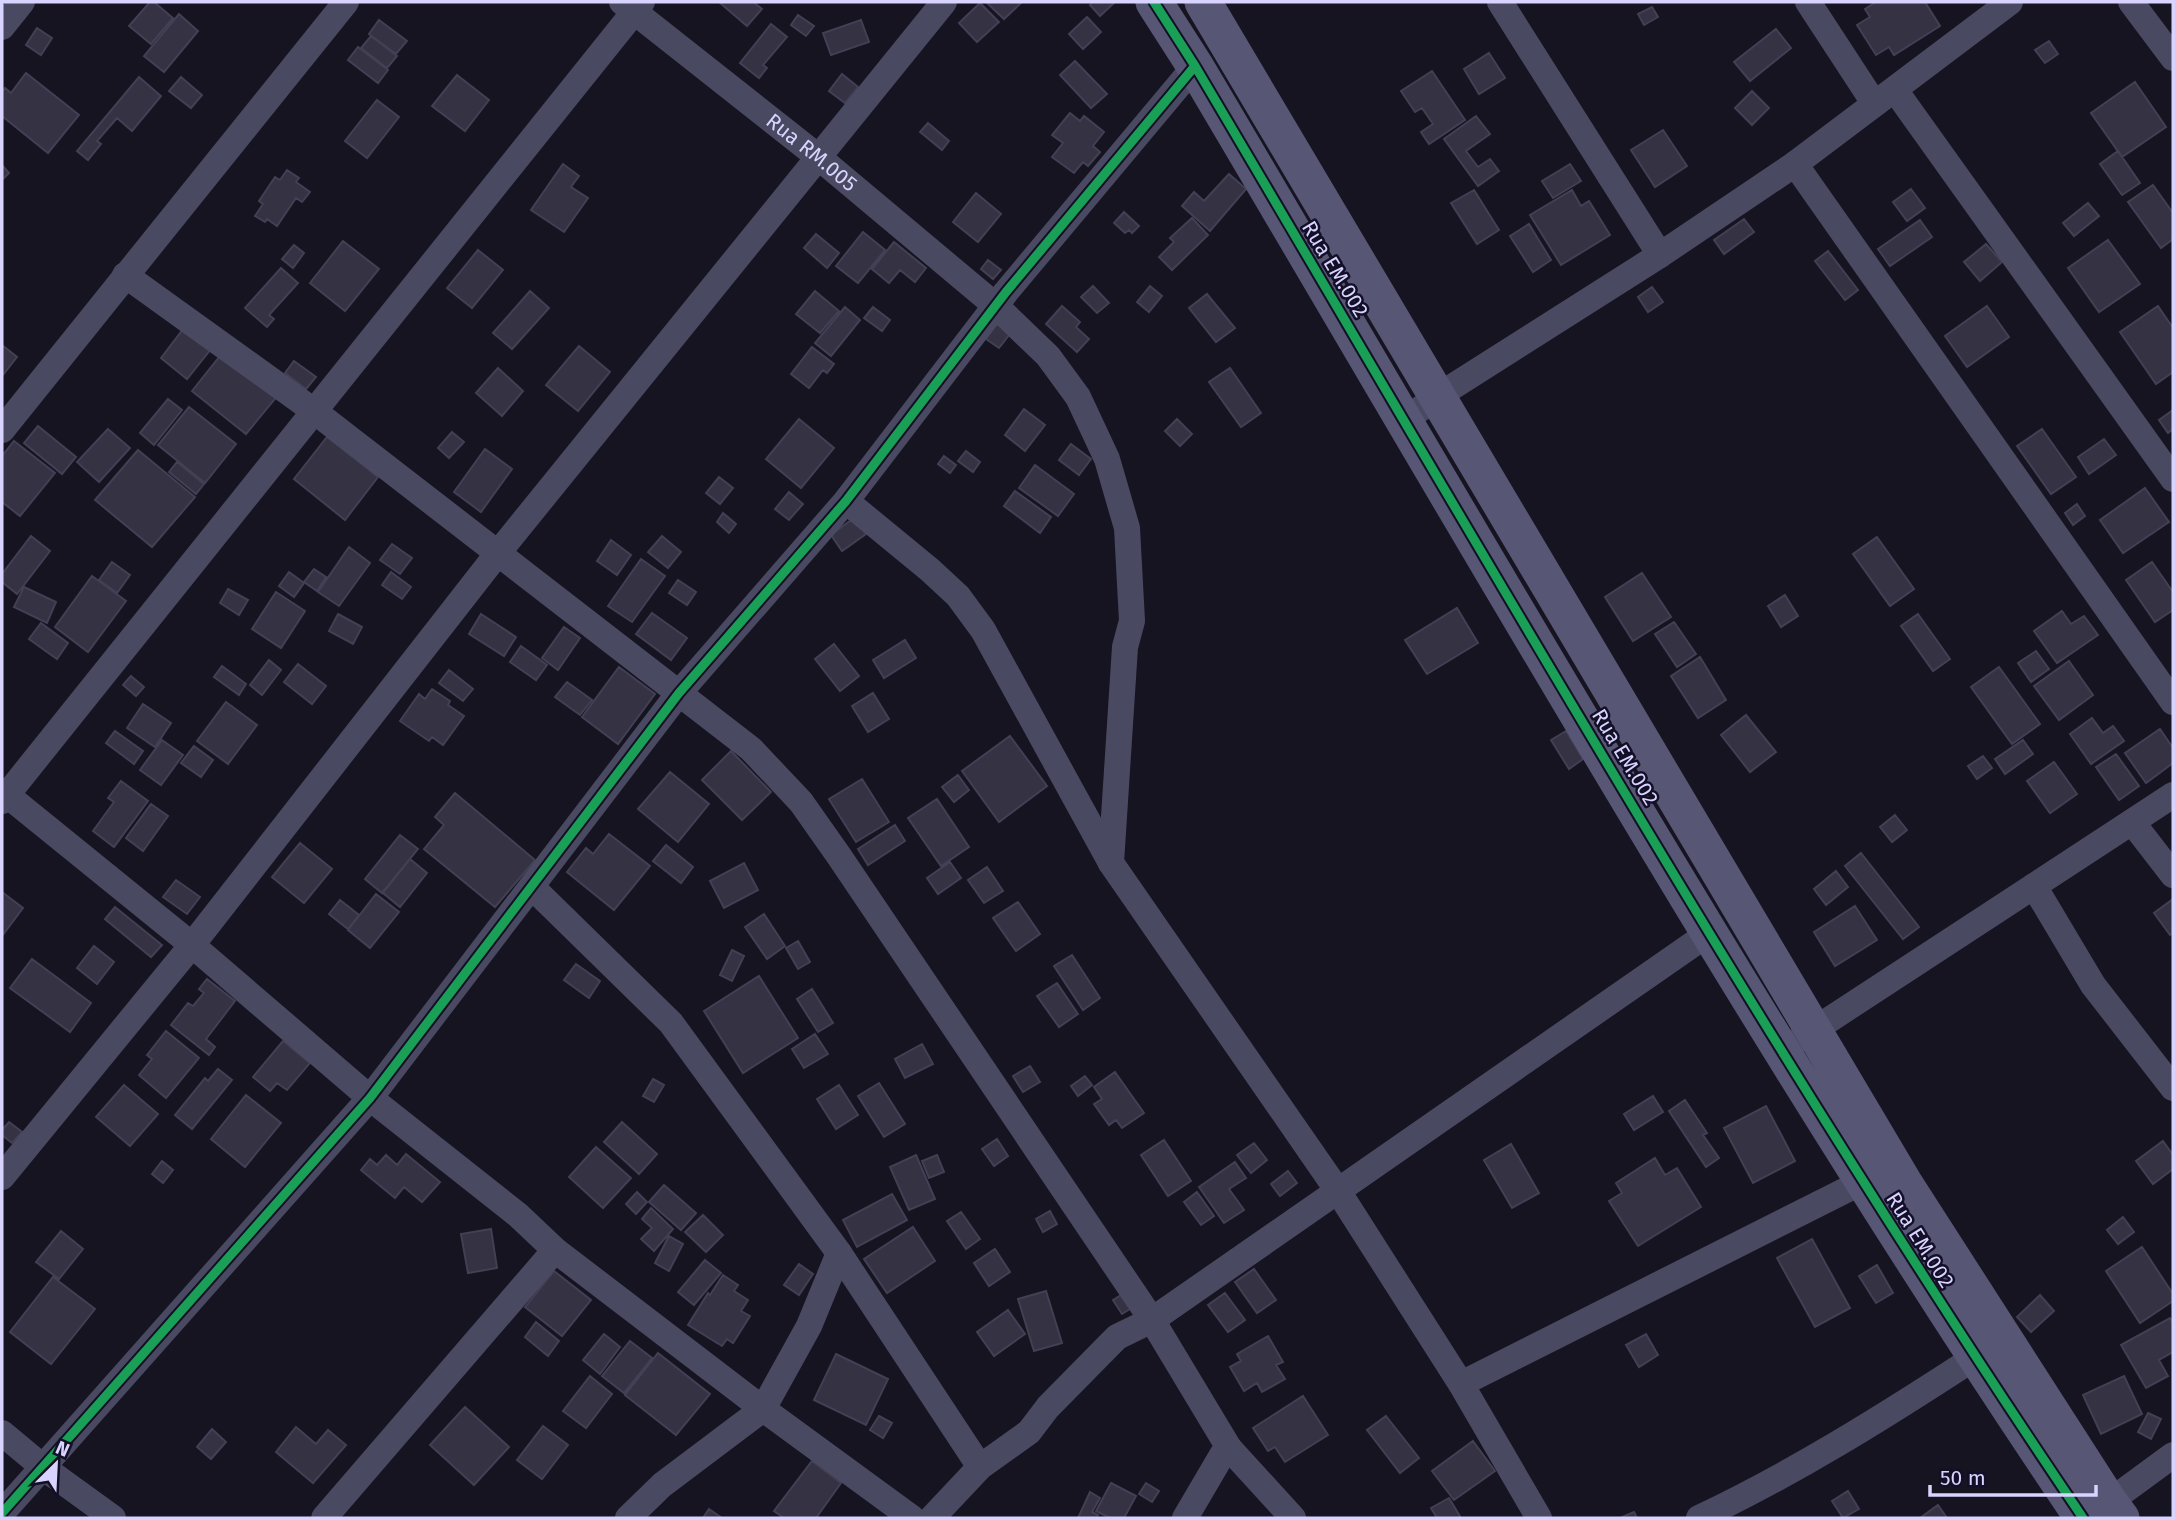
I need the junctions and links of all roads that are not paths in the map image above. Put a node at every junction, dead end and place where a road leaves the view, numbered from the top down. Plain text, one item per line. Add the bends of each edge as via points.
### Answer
1 (22, 2) edge
2 (346, 2) edge
3 (944, 2) edge
4 (1154, 2) edge
5 (1203, 2) edge
6 (1500, 2) edge
7 (1808, 2) edge
8 (2010, 2) edge
9 (2131, 2) edge
10 (632, 5) edge
11 (2, 27) edge
12 (2173, 58) edge
13 (1195, 66) junction
14 (1885, 97) junction
15 (817, 156) junction
16 (1796, 164) junction
17 (1660, 255) junction
18 (125, 275) junction
19 (996, 306) junction
20 (1437, 396) junction
21 (314, 411) junction
22 (1405, 420) junction
23 (2, 430) edge
24 (2173, 479) edge
25 (846, 501) junction
26 (498, 553) junction
27 (679, 693) junction
28 (2173, 702) edge
29 (2173, 794) edge
30 (3, 796) edge
31 (2132, 822) junction
32 (1111, 863) junction
33 (2173, 875) edge
34 (2034, 886) junction
35 (532, 887) junction
36 (1709, 933) junction
37 (192, 945) junction
38 (1814, 1030) junction
39 (1782, 1051) junction
40 (2173, 1088) edge
41 (369, 1098) junction
42 (2, 1177) edge
43 (1862, 1182) junction
44 (1338, 1191) junction
45 (555, 1250) junction
46 (839, 1253) junction
47 (1152, 1320) junction
48 (1974, 1358) junction
49 (1461, 1384) junction
50 (763, 1409) junction
51 (2, 1433) edge
52 (1229, 1448) junction
53 (2173, 1455) edge
54 (980, 1467) junction
55 (44, 1468) junction
56 (1729, 1512) edge
57 (2, 1513) edge
58 (2104, 1513) edge
59 (113, 1518) edge
60 (324, 1518) edge
61 (628, 1518) edge
62 (912, 1518) edge
63 (932, 1518) edge
64 (1185, 1518) edge
65 (1293, 1518) edge
66 (1539, 1518) edge
67 (1699, 1518) edge

1 - 11 street
2 - 18 street
3 - 15 street
4 - 13 street, Rua EM.002
5 - 20 street, Rua EM.002
6 - 17 street
7 - 14 street
8 - 14 street
9 - 12 street
10 - 15 street, Rua RM.005
10 - 21 street
13 - 19 street
13 - 22 street, Rua EM.002
14 - 16 street
14 - 24 street
15 - 19 street, Rua RM.005
15 - 26 street
16 - 17 street
16 - 28 street
17 - 20 street
18 - 21 street
18 - 23 street
19 - 25 street
19 - 32 street, Rua RM.005 via 1048,356 1078,397 1107,460 1127,528 1132,621 1125,646
20 - 22 street
20 - 38 street, Rua EM.002
21 - 26 street
21 - 30 street
22 - 36 street, Rua EM.002
25 - 27 street
25 - 32 street via 930,569 983,630
26 - 27 street
26 - 37 street
27 - 35 street
27 - 47 street via 751,749 801,802
29 - 31 street
30 - 37 street
31 - 33 street
31 - 34 street
32 - 44 street
34 - 38 street
34 - 40 street via 2093,985
35 - 41 street
35 - 46 street via 671,1023
36 - 39 street, Rua EM.002
36 - 44 street
37 - 41 street
37 - 42 street
38 - 39 street
38 - 58 street, Rua EM.002
39 - 43 street, Rua EM.002
41 - 45 street via 518,1215
41 - 55 street
43 - 48 street, Rua EM.002
43 - 49 street
44 - 47 street
44 - 49 street
45 - 50 street
45 - 60 street
46 - 50 street via 809,1326
46 - 54 street
47 - 52 street
47 - 54 street via 1117,1337 1029,1432
48 - 56 street
48 - 58 street, Rua EM.002
49 - 66 street
50 - 61 street via 662,1485
50 - 62 street
51 - 55 street
52 - 64 street
52 - 65 street
53 - 58 street
54 - 63 street
55 - 57 street
55 - 59 street
56 - 67 street

